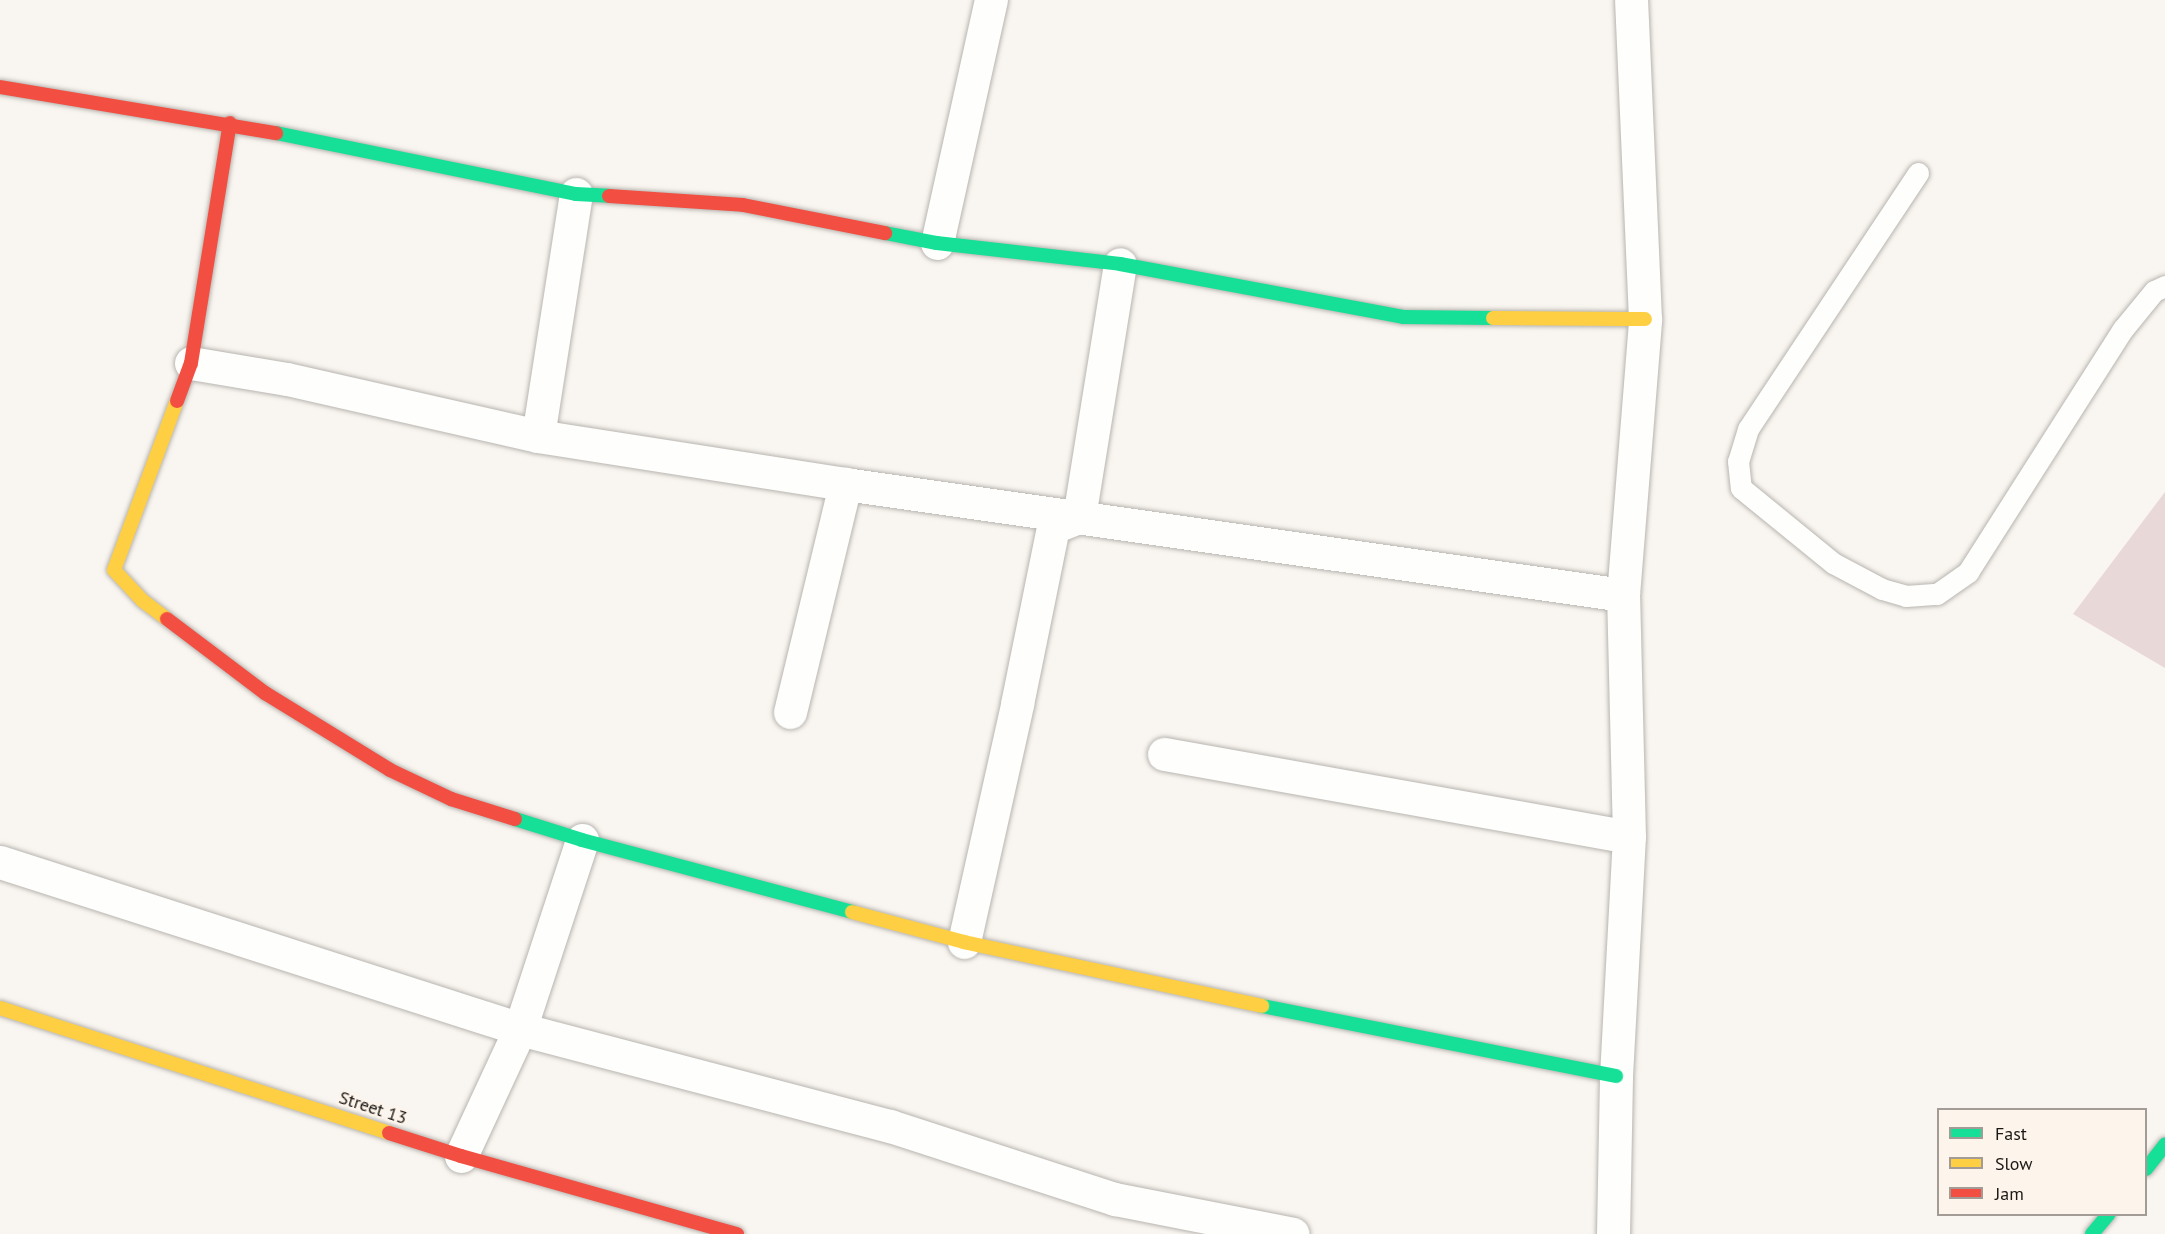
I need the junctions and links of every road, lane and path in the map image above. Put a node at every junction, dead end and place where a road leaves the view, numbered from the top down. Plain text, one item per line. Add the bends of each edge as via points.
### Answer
1 (991, 0) edge
2 (1631, 0) edge
3 (0, 87) edge
4 (230, 123) junction
5 (1918, 173) dead end
6 (576, 194) junction
7 (937, 243) junction
8 (1120, 264) junction
9 (2165, 286) edge
10 (1645, 319) junction
11 (191, 363) junction
12 (538, 436) junction
13 (845, 484) junction
14 (1079, 517) junction
15 (1623, 595) junction
16 (790, 712) dead end
17 (1164, 754) dead end
18 (1629, 837) junction
19 (582, 840) junction
20 (0, 862) edge
21 (964, 942) junction
22 (0, 1008) edge
23 (520, 1029) junction
24 (1616, 1076) junction
25 (2165, 1145) edge
26 (461, 1156) junction
27 (2147, 1167) edge
28 (2108, 1216) edge
29 (737, 1234) edge
30 (1293, 1234) edge
31 (1613, 1234) edge
32 (2092, 1234) edge

1 - 7 street
2 - 10 street
3 - 4 street
4 - 6 street
4 - 11 street
5 - 9 lane via 1748,429 1738,461 1741,488 1833,563 1881,589 1906,596 1937,594 1968,572 2123,329 2154,291
6 - 7 street via 743,205
6 - 12 street
7 - 8 street
8 - 10 street via 1403,317
8 - 14 street
10 - 15 street
11 - 12 street via 288,379
11 - 19 street via 114,570 142,600 265,693 390,770 451,799
12 - 13 street
13 - 14 street
13 - 16 street
14 - 15 street
14 - 21 street via 1053,527
15 - 18 street
17 - 18 street
18 - 24 street
19 - 21 street
19 - 23 street
20 - 23 street
21 - 24 street via 1321,1019
22 - 26 street, Street 13
23 - 26 street
23 - 30 street via 890,1126 1115,1199
24 - 31 street
25 - 27 street
26 - 29 street, Street 13
28 - 32 street

